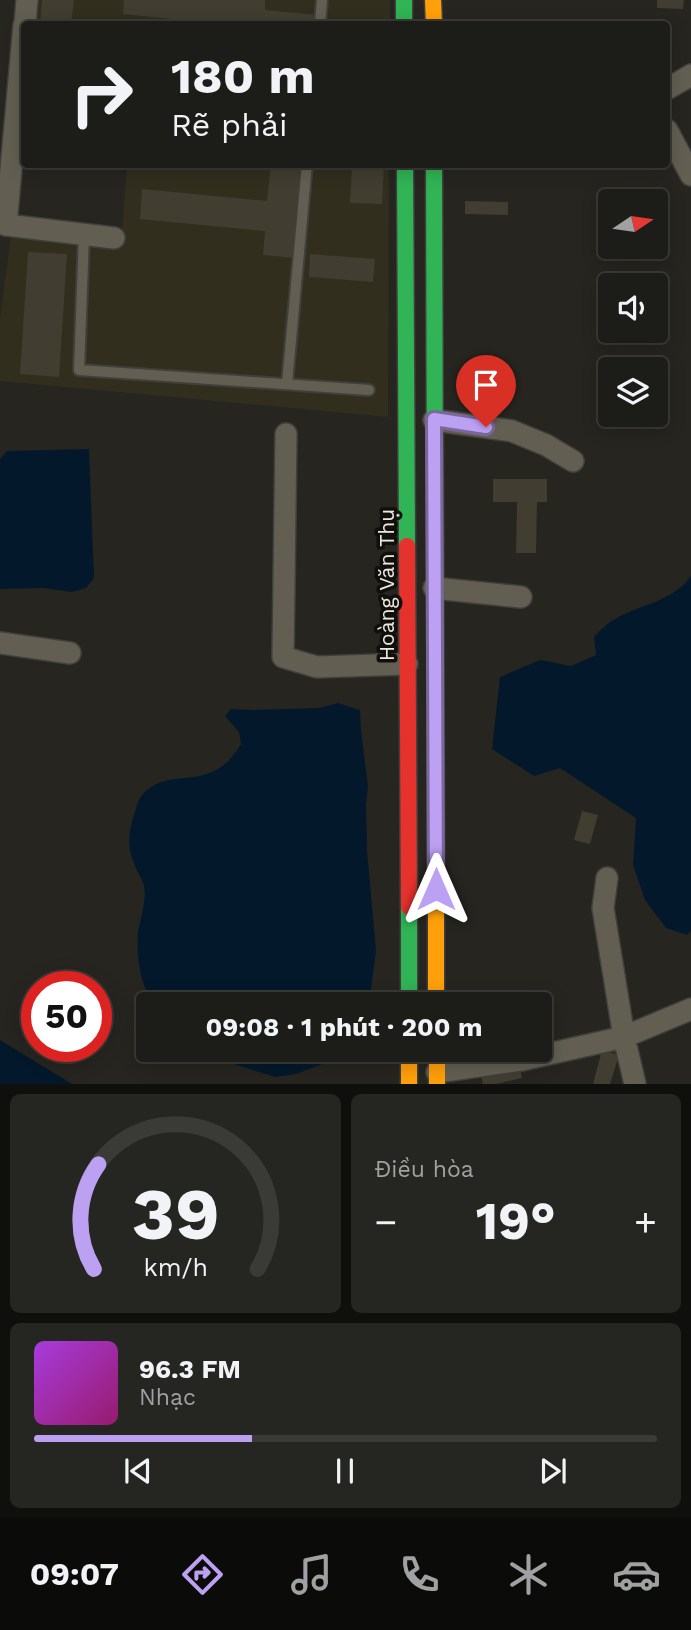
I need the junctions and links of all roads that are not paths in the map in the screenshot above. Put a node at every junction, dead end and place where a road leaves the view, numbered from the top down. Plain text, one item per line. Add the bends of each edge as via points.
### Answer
1 (27, 0) edge
2 (322, 0) edge
3 (404, 0) edge
4 (433, 0) edge
5 (24, 21) edge
6 (320, 21) edge
7 (404, 21) edge
8 (434, 21) edge
9 (21, 58) edge
10 (691, 75) edge
11 (670, 87) edge
12 (670, 136) edge
13 (307, 168) edge
14 (405, 168) edge
15 (434, 168) edge
16 (691, 175) edge
17 (84, 234) junction
18 (114, 238) dead end
19 (406, 277) junction
20 (434, 277) junction
21 (287, 384) junction
22 (369, 390) dead end
23 (434, 419) junction
24 (286, 434) dead end
25 (573, 461) dead end
26 (434, 588) junction
27 (521, 597) dead end
28 (0, 643) edge
29 (70, 653) dead end
30 (407, 664) junction
31 (607, 877) dead end
32 (408, 916) junction
33 (436, 917) junction
34 (409, 992) edge
35 (436, 992) edge
36 (691, 1009) edge
37 (624, 1037) junction
38 (409, 1062) edge
39 (437, 1078) edge
40 (409, 1084) edge
41 (635, 1084) edge

1 - 5 street
2 - 6 lane
3 - 7 main road
4 - 8 main road
9 - 17 street via 6,225
10 - 11 street
12 - 16 street
13 - 21 lane
14 - 19 main road, Hoàng Văn Thụ
15 - 20 main road
17 - 18 street
17 - 21 lane via 79,370
19 - 20 main road
19 - 30 main road, Hoàng Văn Thụ
20 - 23 main road
21 - 22 lane
23 - 25 street via 512,431
23 - 26 main road
24 - 30 street via 283,657 317,667
26 - 27 street
26 - 33 main road
28 - 29 street
30 - 32 main road, Hoàng Văn Thụ
31 - 37 street via 603,908
32 - 33 main road
32 - 34 main road, Hoàng Văn Thụ
33 - 35 main road
36 - 37 street
37 - 39 street
37 - 41 street
38 - 40 main road

